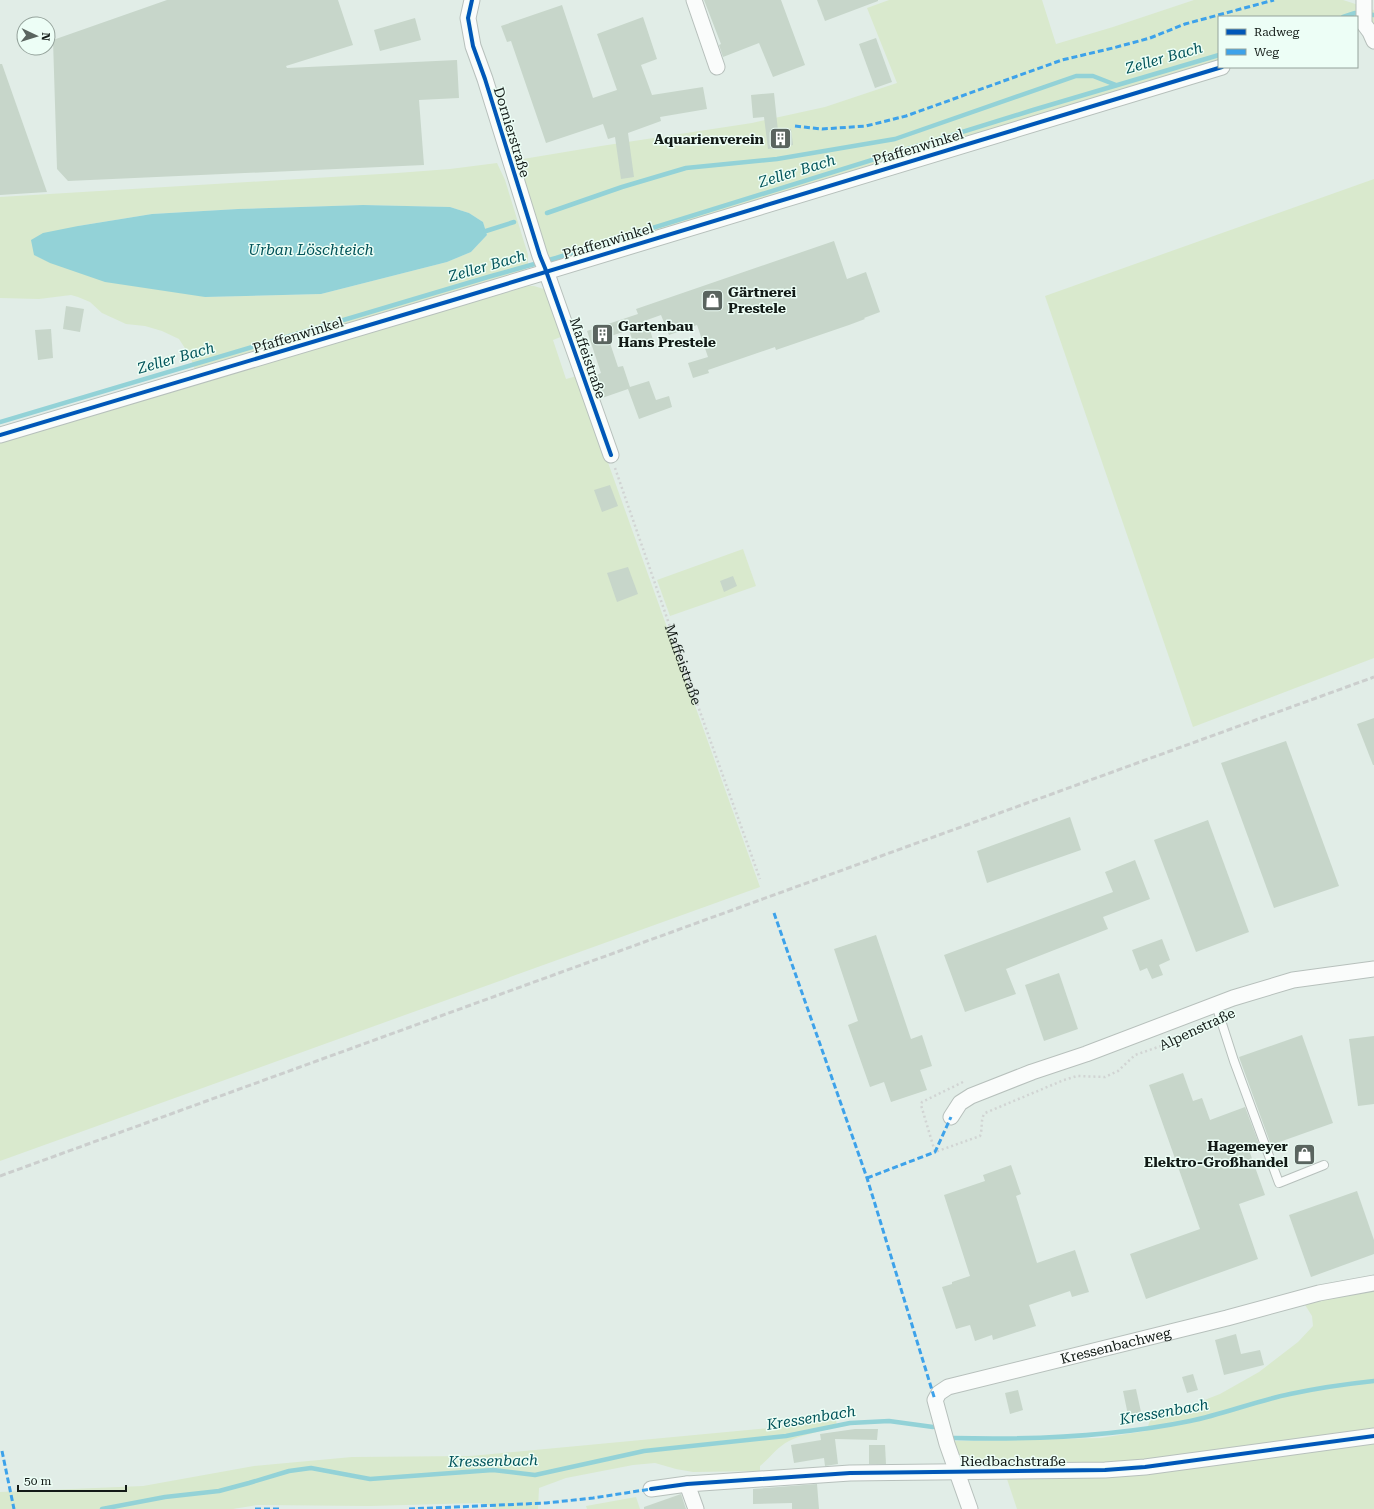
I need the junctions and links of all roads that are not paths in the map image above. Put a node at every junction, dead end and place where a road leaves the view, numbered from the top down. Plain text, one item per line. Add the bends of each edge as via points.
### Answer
1 (472, 0) edge
2 (694, 0) edge
3 (1364, 0) edge
4 (1360, 25) edge
5 (1374, 41) edge
6 (717, 67) dead end
7 (1219, 68) edge
8 (544, 265) junction
9 (0, 435) edge
10 (611, 454) road end
11 (1374, 969) edge
12 (1216, 1005) junction
13 (951, 1117) dead end
14 (1324, 1165) dead end
15 (1374, 1283) edge
16 (1374, 1436) edge
17 (957, 1472) junction
18 (688, 1484) junction
19 (651, 1489) dead end
20 (696, 1509) edge
21 (970, 1509) edge

1 - 8 street, Dornierstraße via 468,18 473,46
2 - 6 street
3 - 4 street
4 - 5 street via 1370,32
7 - 8 street, Pfaffenwinkel
8 - 9 street, Pfaffenwinkel via 184,381
8 - 10 street, Maffeistraße
11 - 12 street, Alpenstraße via 1293,980
12 - 13 street, Alpenstraße via 971,1096 960,1103
12 - 14 lane via 1279,1183
15 - 17 street, Kressenbachweg via 1319,1293 948,1387 939,1393 935,1400
16 - 17 street, Riedbachstraße via 1129,1468
17 - 18 street, Riedbachstraße via 850,1473
17 - 21 street
18 - 19 street, Riedbachstraße
18 - 20 street

